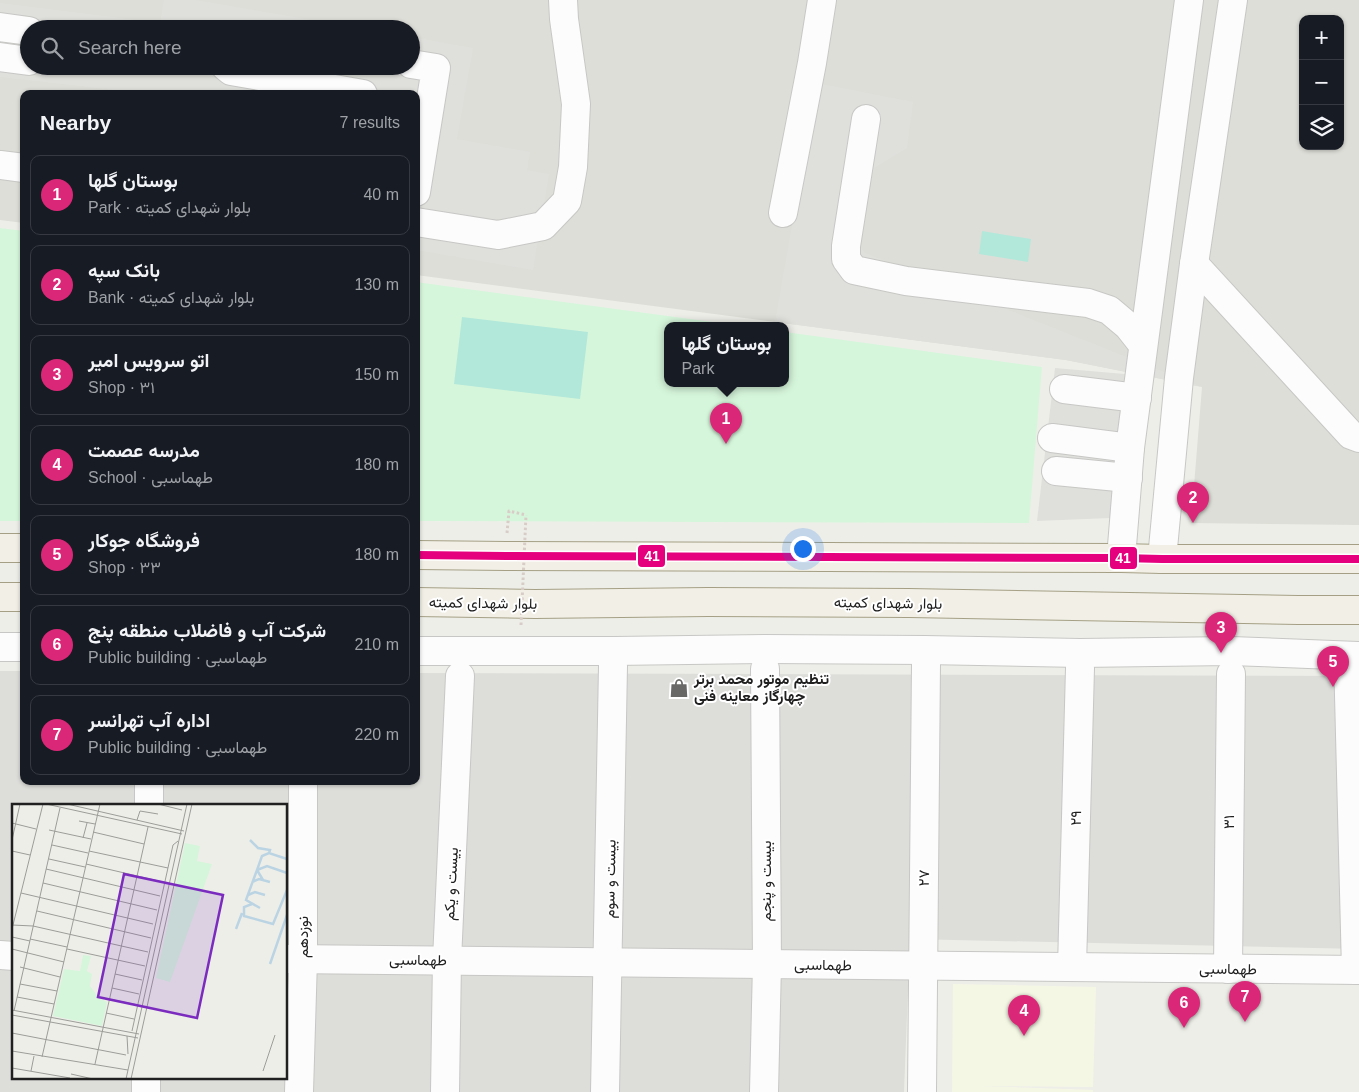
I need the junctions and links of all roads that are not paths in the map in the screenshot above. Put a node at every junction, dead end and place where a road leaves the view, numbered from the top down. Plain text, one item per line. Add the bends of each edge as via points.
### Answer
1 (562, 0) edge
2 (822, 0) edge
3 (1189, 0) edge
4 (1233, 0) edge
5 (0, 27) edge
6 (20, 30) edge
7 (0, 58) edge
8 (20, 60) edge
9 (420, 65) edge
10 (254, 75) edge
11 (340, 90) edge
12 (423, 104) edge
13 (866, 119) dead end
14 (420, 142) edge
15 (0, 165) edge
16 (20, 168) edge
17 (783, 214) dead end
18 (420, 223) edge
19 (1194, 264) junction
20 (1143, 345) junction
21 (1064, 389) dead end
22 (1136, 398) junction
23 (1052, 438) dead end
24 (1359, 438) edge
25 (1130, 448) junction
26 (1056, 471) dead end
27 (1128, 478) junction
28 (0, 548) edge
29 (20, 548) edge
30 (420, 555) edge
31 (1121, 558) junction
32 (1162, 559) junction
33 (1359, 559) edge
34 (0, 597) edge
35 (20, 598) edge
36 (420, 602) edge
37 (1298, 610) junction
38 (1359, 610) edge
39 (1359, 630) edge
40 (0, 647) edge
41 (20, 647) edge
42 (420, 651) edge
43 (1354, 656) edge
44 (926, 664) dead end
45 (613, 666) dead end
46 (1080, 668) dead end
47 (765, 669) dead end
48 (1231, 674) dead end
49 (460, 676) dead end
50 (149, 785) edge
51 (304, 785) edge
52 (149, 804) edge
53 (294, 959) edge
54 (447, 960) junction
55 (608, 962) junction
56 (767, 964) junction
57 (923, 966) junction
58 (1072, 967) junction
59 (1228, 969) junction
60 (1358, 970) edge
61 (300, 1092) edge
62 (446, 1092) edge
63 (606, 1092) edge
64 (764, 1092) edge
65 (922, 1092) edge

1 - 18 street via 576,104 573,168 566,201 543,226 498,235
2 - 17 street
3 - 20 street
4 - 19 street
5 - 6 street
7 - 8 street
9 - 12 street via 436,68
10 - 11 street
12 - 14 street
13 - 20 street via 846,246 846,259 854,270 906,281 1088,302 1108,310 1128,326
15 - 16 street
19 - 24 street via 1350,435
19 - 32 street
20 - 22 street
21 - 22 street
22 - 25 street
23 - 25 street
25 - 27 street
26 - 27 street
27 - 31 street
28 - 29 main road
30 - 31 main road
31 - 32 main road
32 - 33 main road
34 - 35 main road
36 - 37 main road, بلوار شهدای کمیته via 728,602
37 - 38 main road, بلوار شهدای کمیته
37 - 39 main road
40 - 41 street
42 - 43 street via 1231,651
43 - 60 street
44 - 57 street, ۲۷
45 - 55 street, بیست و سوم
46 - 58 street, ۲۹
47 - 56 street, بیست و پنجم
48 - 59 street, ۳۱
49 - 54 street, بیست و یکم
50 - 52 street
51 - 53 street, نوزدهم
53 - 54 street, طهماسبی
53 - 61 street, نوزدهم
54 - 55 street, طهماسبی
54 - 62 street, بیست و یکم
55 - 56 street, طهماسبی
55 - 63 street, بیست و سوم
56 - 57 street, طهماسبی
56 - 64 street, بیست و پنجم
57 - 58 street, طهماسبی
57 - 65 street, ۲۷
58 - 59 street, طهماسبی
59 - 60 street, طهماسبی

